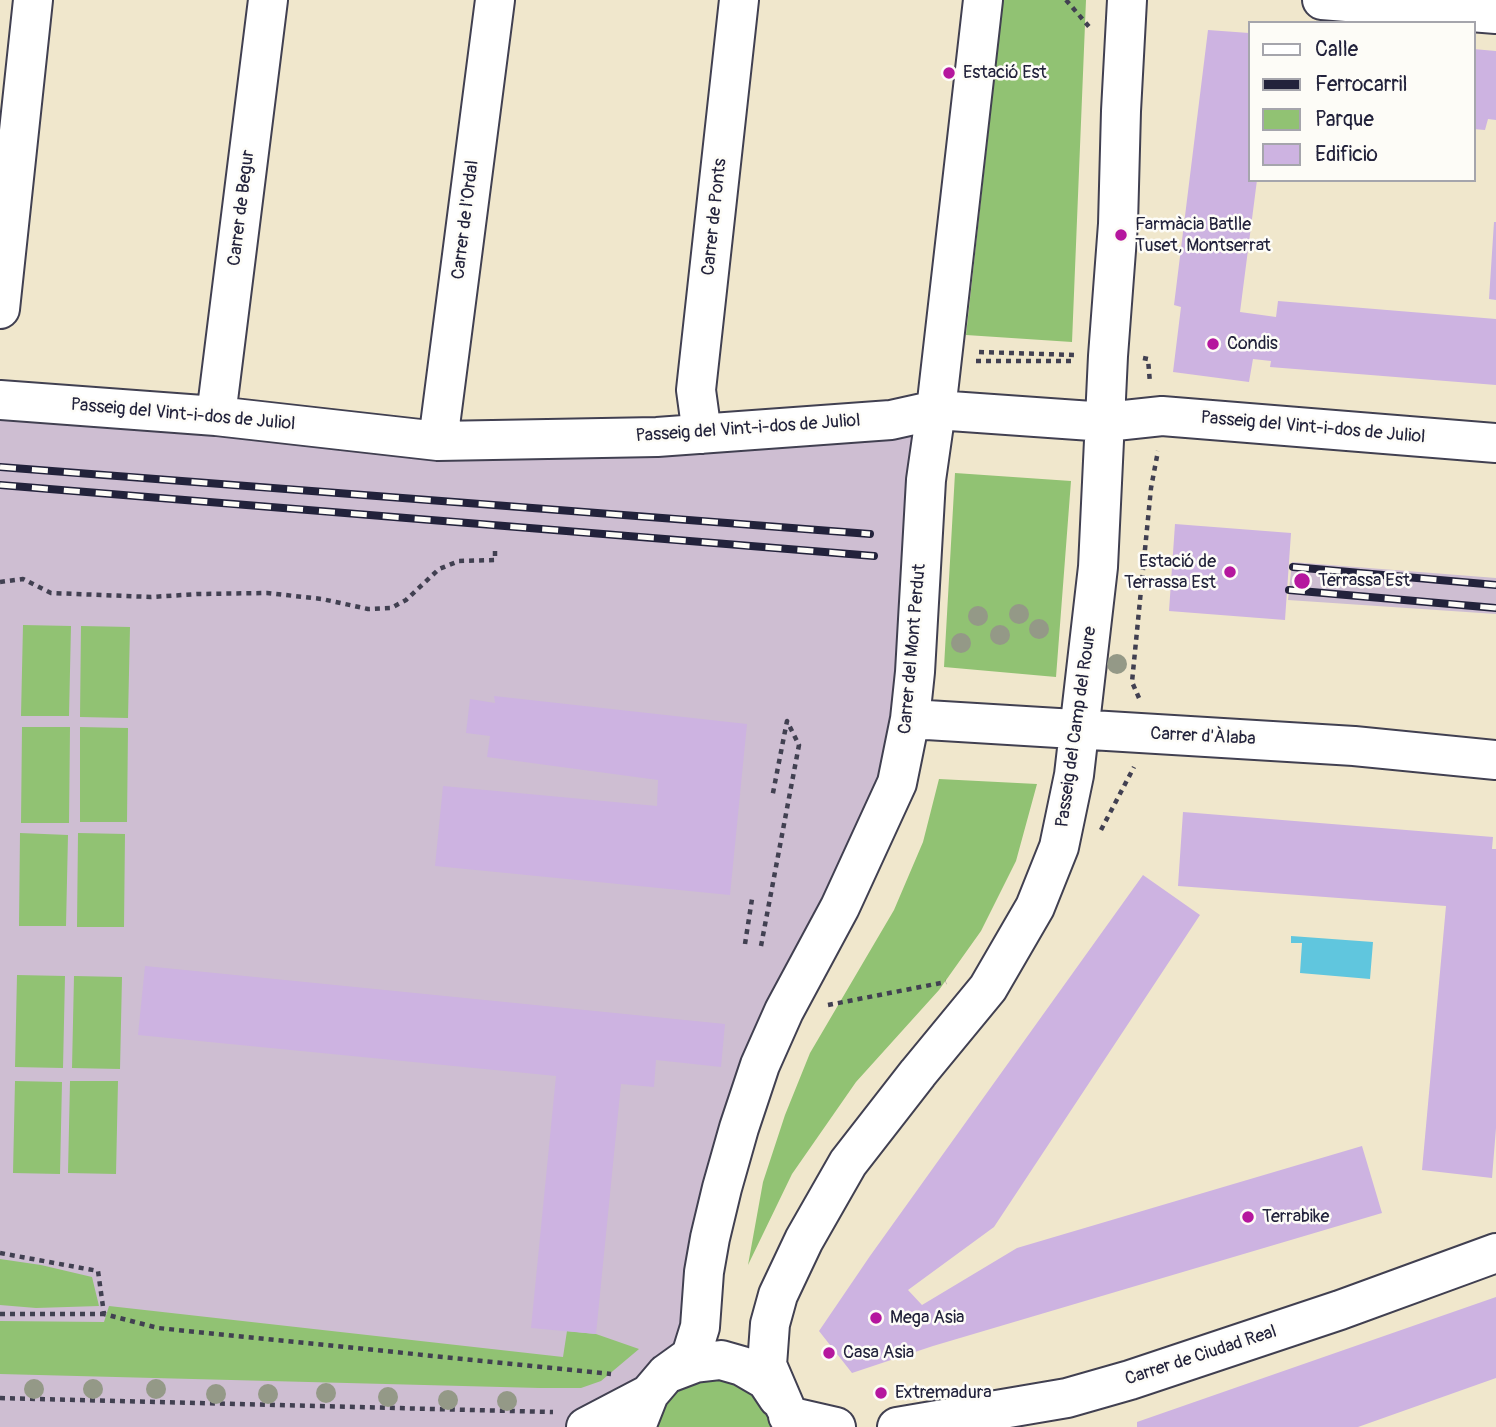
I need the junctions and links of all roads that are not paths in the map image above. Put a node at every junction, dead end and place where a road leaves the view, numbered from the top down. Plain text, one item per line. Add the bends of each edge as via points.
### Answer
1 (33, 0) edge
2 (268, 0) edge
3 (495, 0) edge
4 (739, 0) edge
5 (983, 0) edge
6 (1127, 0) edge
7 (1322, 0) edge
8 (1496, 14) edge
9 (0, 309) edge
10 (0, 400) edge
11 (936, 410) junction
12 (216, 416) junction
13 (1106, 422) junction
14 (702, 434) junction
15 (438, 441) junction
16 (1496, 443) edge
17 (910, 719) junction
18 (1079, 729) junction
19 (1496, 760) edge
20 (1496, 1253) edge
21 (650, 1398) edge
22 (1070, 1412) edge
23 (788, 1417) edge
24 (569, 1420) edge
25 (836, 1427) edge
26 (897, 1427) edge

1 - 9 street
2 - 12 street, Carrer de Begur
3 - 15 street, Carrer de l'Ordal
4 - 14 street, Carrer de Ponts via 696,390
5 - 11 street, Carrer del Mont Perdut
6 - 13 street, Passeig del Camp del Roure
7 - 8 street
10 - 12 street, Passeig del Vint-i-dos de Juliol
11 - 13 street, Passeig del Vint-i-dos de Juliol
11 - 14 street, Passeig del Vint-i-dos de Juliol via 891,420
11 - 17 street, Carrer del Mont Perdut via 926,480
12 - 15 street, Passeig del Vint-i-dos de Juliol
13 - 16 street, Passeig del Vint-i-dos de Juliol via 1162,416
13 - 18 street, Passeig del Camp del Roure via 1098,567
14 - 15 street, Passeig del Vint-i-dos de Juliol
17 - 18 street, Carrer d'Àlaba
17 - 21 street, Carrer del Mont Perdut via 897,783 840,907 784,1012 739,1128 710,1238 700,1327 691,1356
18 - 19 street, Carrer d'Àlaba
18 - 23 street, Passeig del Camp del Roure via 1059,847 1035,907 988,988 848,1163 778,1295 767,1366
20 - 22 street, Carrer de Ciudad Real via 1130,1380
21 - 23 street via 695,1363 721,1360 766,1380
21 - 24 street via 600,1421
22 - 26 street, Carrer de Ciudad Real
23 - 25 street

